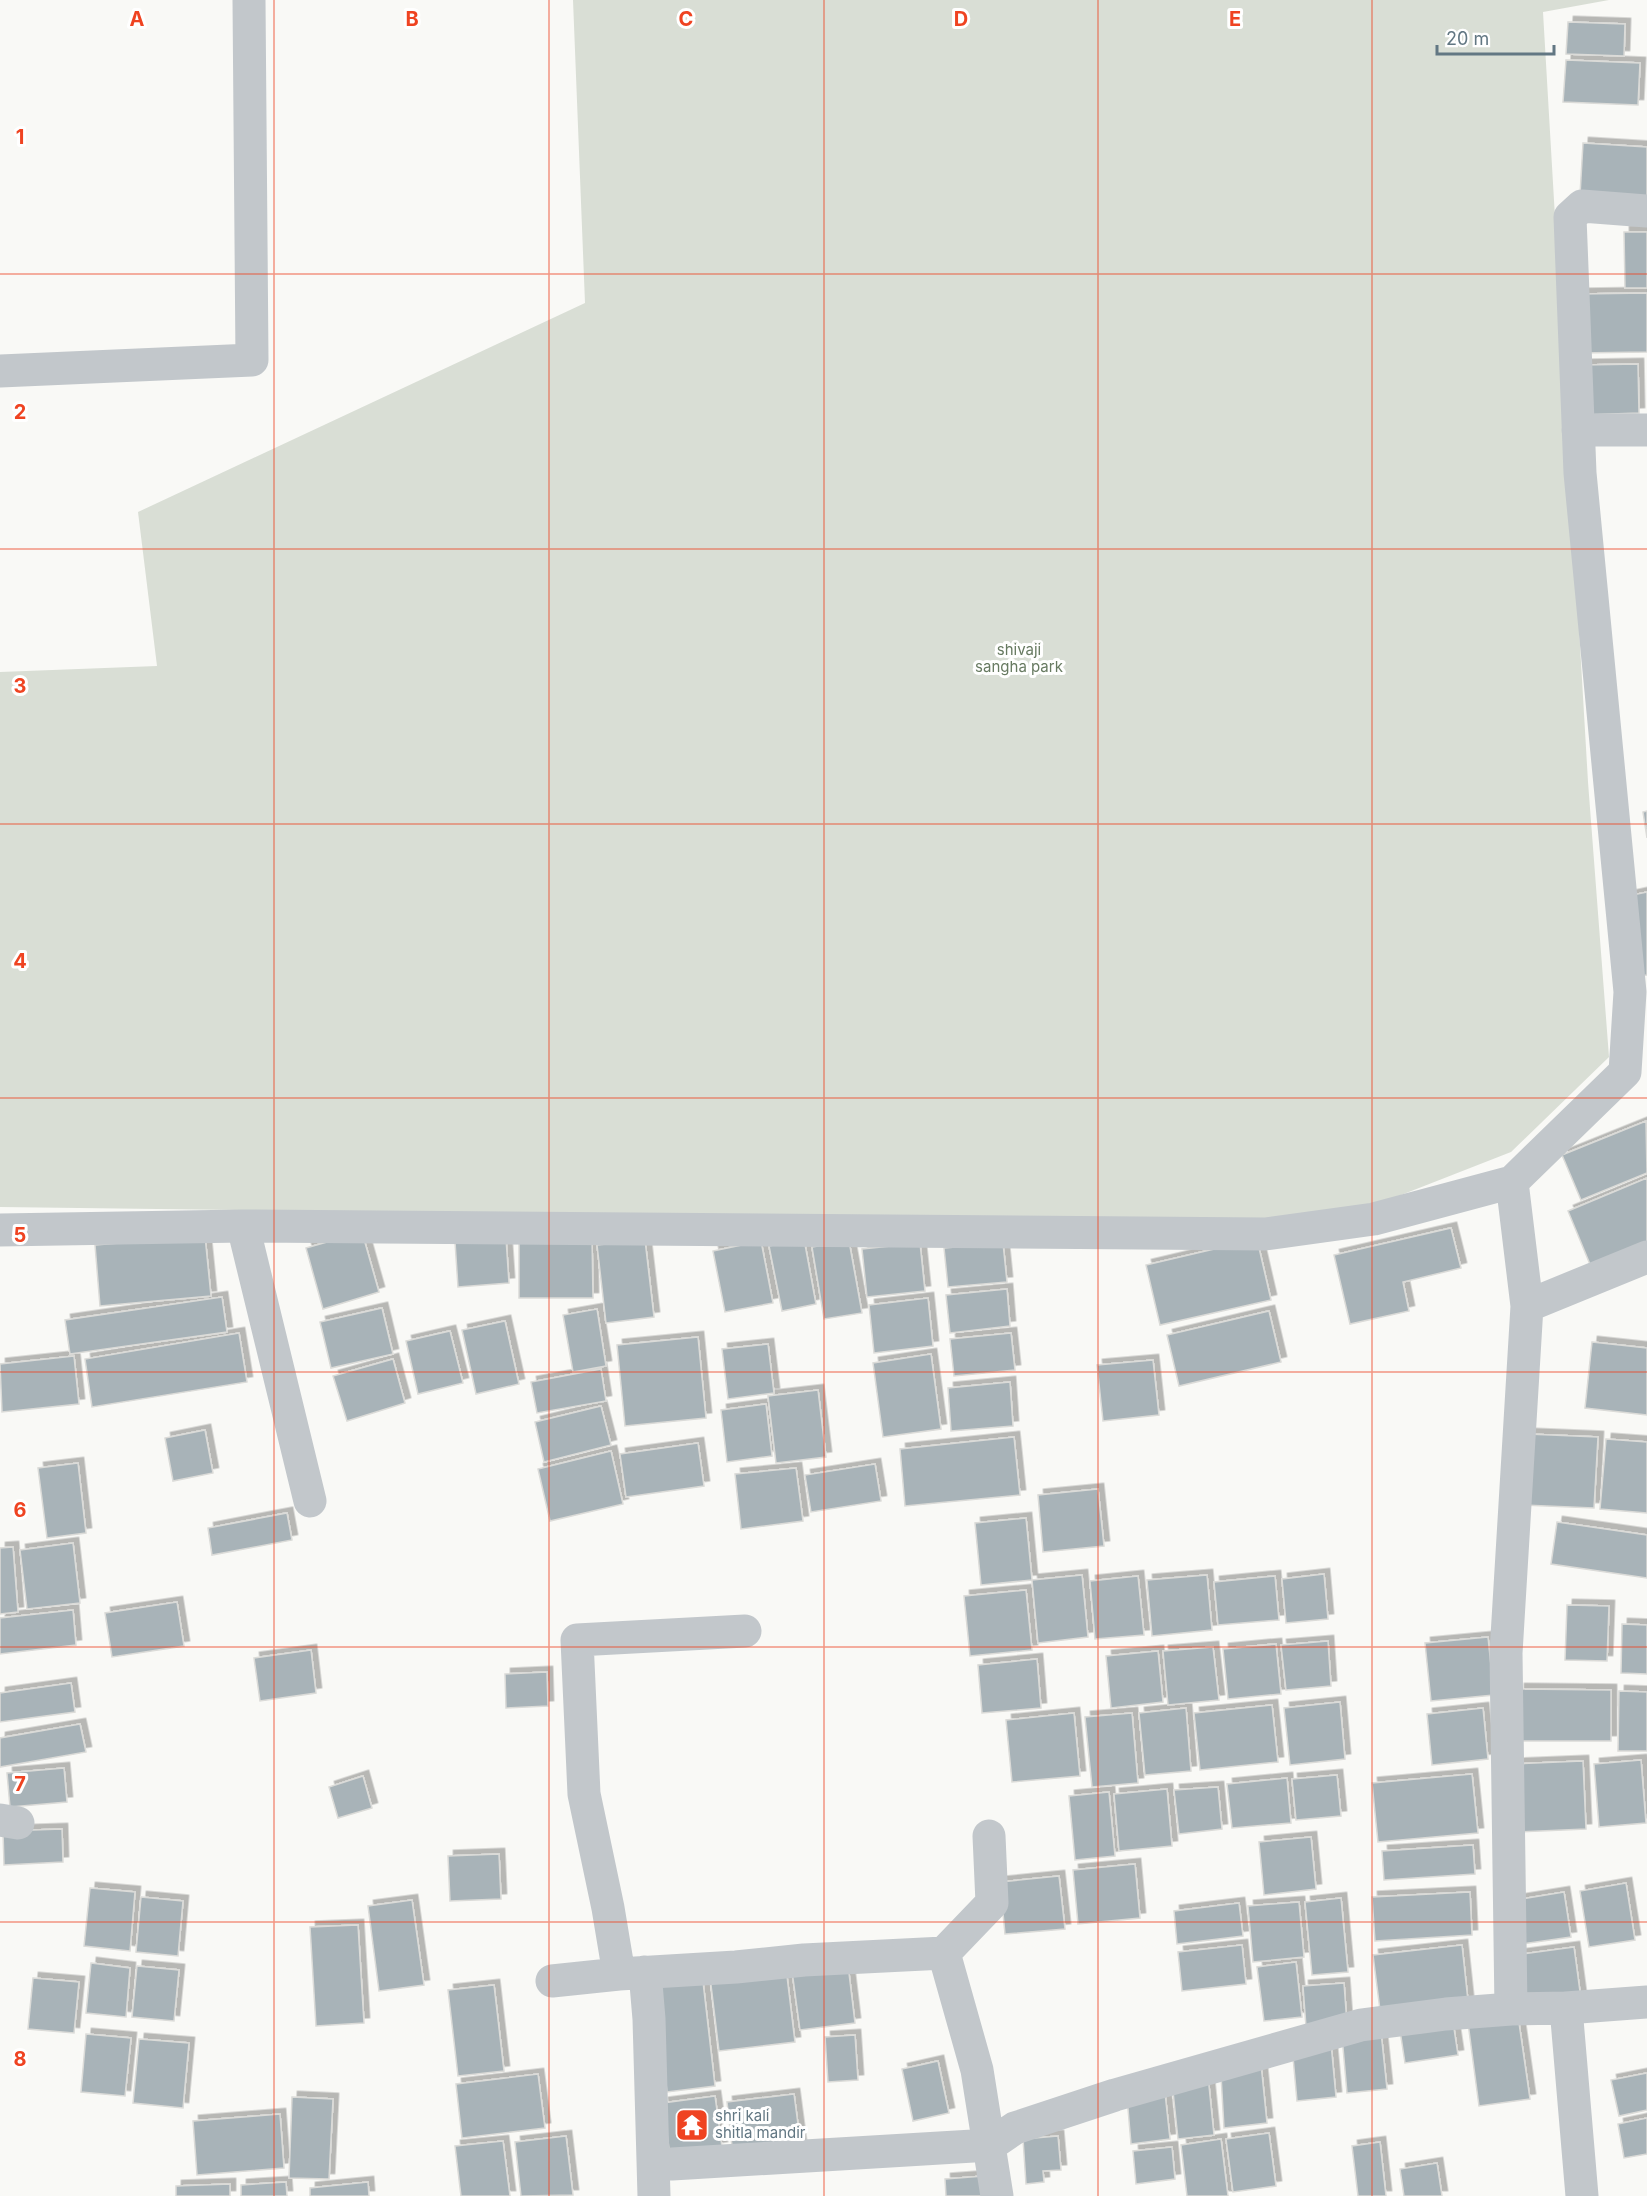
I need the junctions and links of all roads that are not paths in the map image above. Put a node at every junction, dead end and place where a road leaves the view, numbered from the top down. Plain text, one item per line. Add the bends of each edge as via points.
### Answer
1 (249, 0) edge
2 (1647, 211) edge
3 (0, 371) edge
4 (1578, 430) junction
5 (1647, 430) edge
6 (1512, 1182) junction
7 (243, 1226) junction
8 (0, 1230) edge
9 (1647, 1257) edge
10 (1527, 1306) junction
11 (310, 1501) dead end
12 (745, 1631) dead end
13 (989, 1836) dead end
14 (944, 1953) junction
15 (632, 1973) junction
16 (552, 1981) dead end
17 (1647, 2002) edge
18 (1566, 2008) junction
19 (1511, 2009) junction
20 (990, 2145) junction
21 (672, 2164) dead end
22 (654, 2196) edge
23 (997, 2196) edge
24 (1582, 2196) edge

1 - 3 street via 252,360
2 - 4 street via 1582,206 1570,217
4 - 5 street
4 - 6 street via 1630,992 1625,1072
6 - 7 street via 1374,1219 1265,1234
6 - 10 street
7 - 8 street
7 - 11 street
9 - 10 street
10 - 19 street via 1506,1653
12 - 15 street via 577,1640 584,1794 608,1908
13 - 14 street via 992,1902
14 - 15 street
14 - 20 street via 977,2070
15 - 16 street
15 - 22 street via 649,2019
17 - 18 street
18 - 19 street
18 - 24 street
19 - 20 street via 1361,2025 1115,2095 1015,2128
20 - 21 street
20 - 23 street

